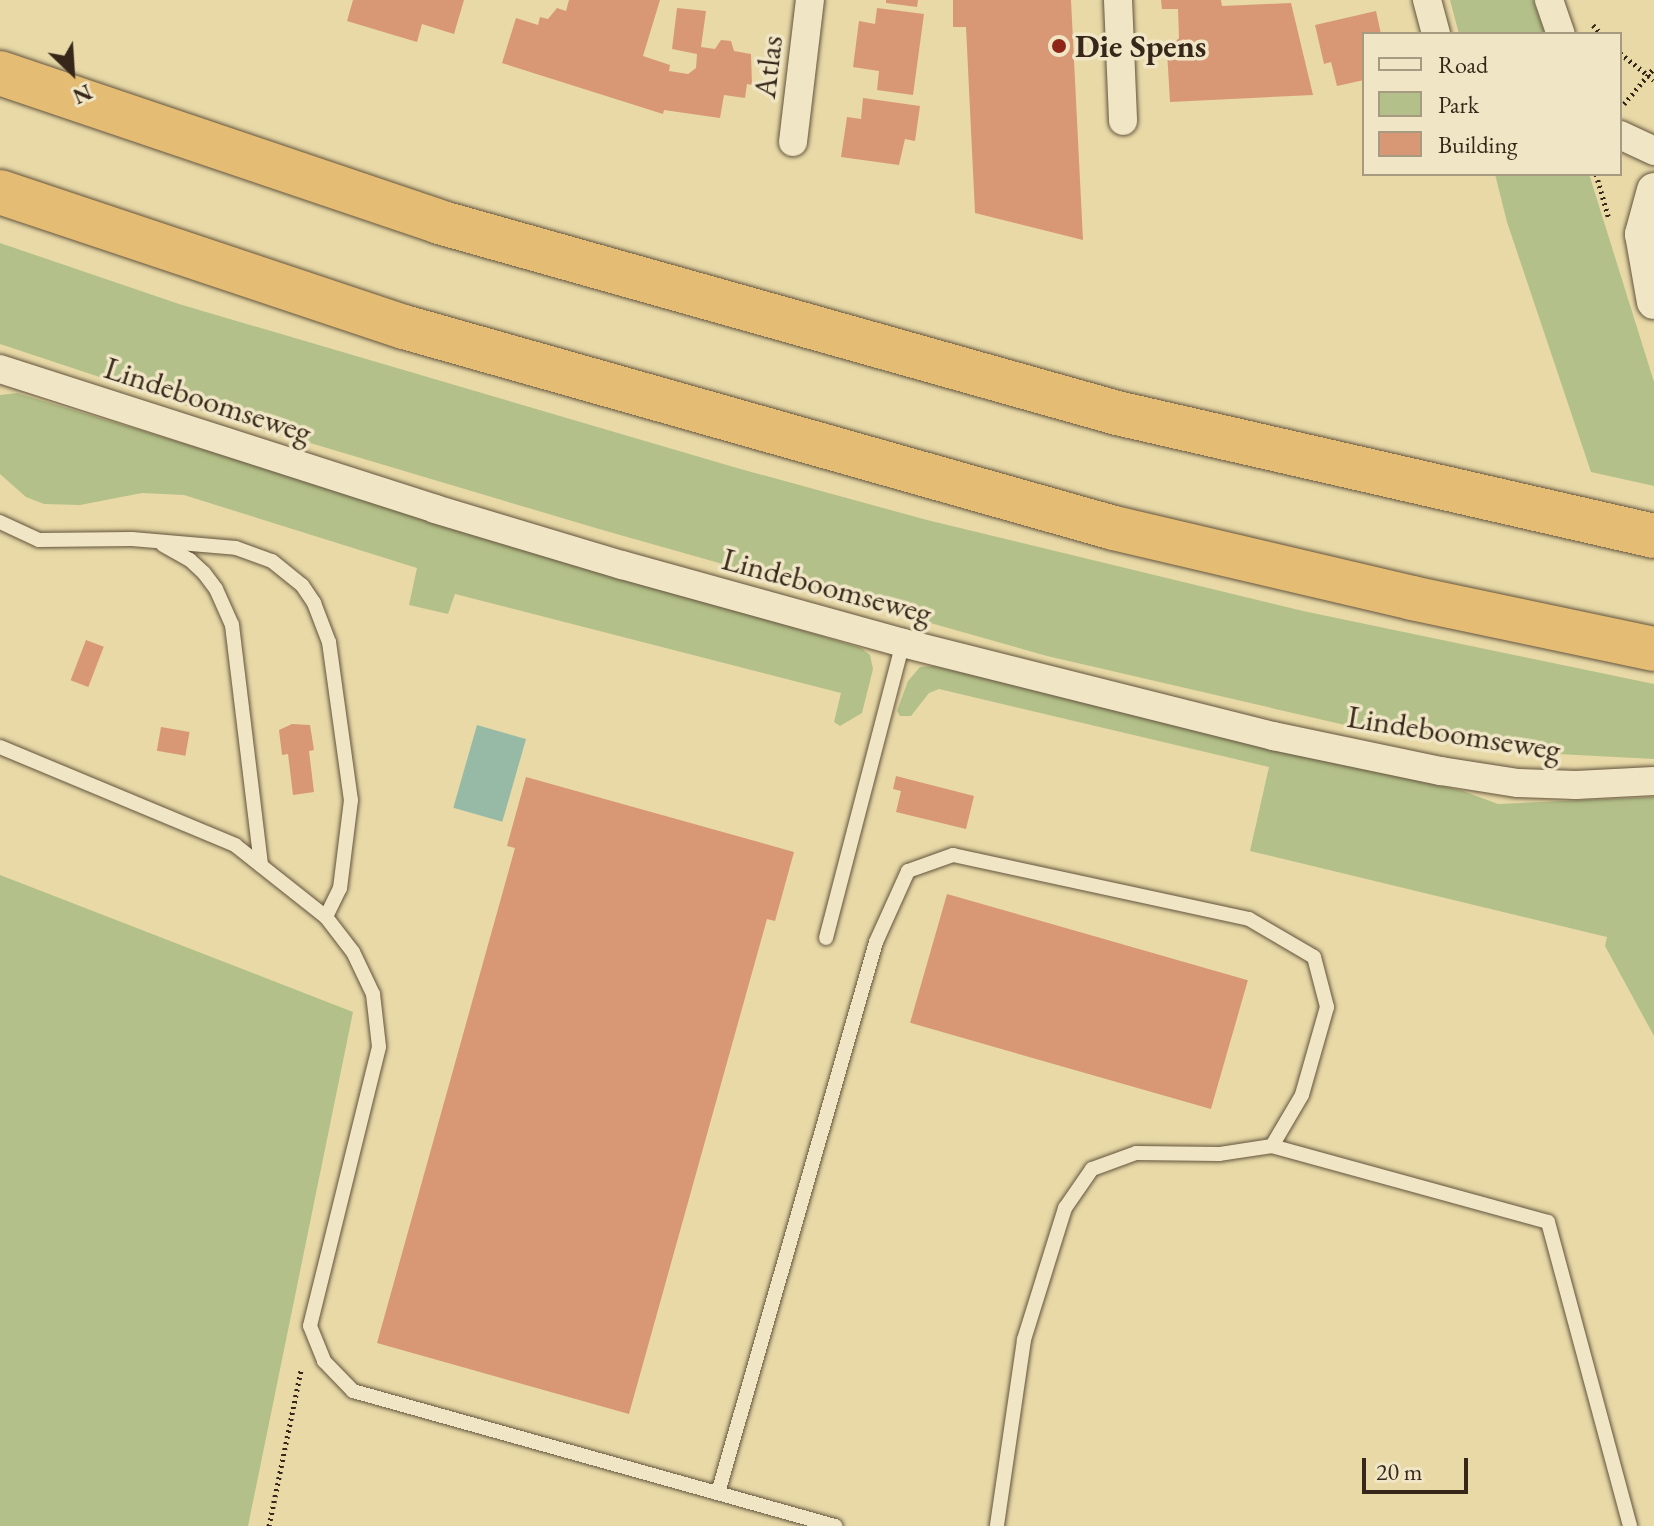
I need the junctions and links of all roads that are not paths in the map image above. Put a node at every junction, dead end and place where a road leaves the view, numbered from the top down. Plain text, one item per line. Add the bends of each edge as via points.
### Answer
1 (810, 0) edge
2 (1118, 0) edge
3 (1427, 0) edge
4 (1549, 0) edge
5 (1435, 32) edge
6 (1560, 32) edge
7 (0, 73) edge
8 (1123, 121) dead end
9 (1622, 136) edge
10 (793, 142) dead end
11 (1654, 151) edge
12 (1654, 190) edge
13 (0, 192) edge
14 (1654, 302) edge
15 (0, 369) edge
16 (0, 522) edge
17 (1654, 536) edge
18 (151, 540) junction
19 (903, 643) junction
20 (1654, 649) edge
21 (0, 747) edge
22 (1654, 781) edge
23 (261, 865) junction
24 (326, 917) junction
25 (826, 938) dead end
26 (1272, 1146) junction
27 (718, 1493) junction
28 (835, 1526) edge
29 (997, 1526) edge
30 (1630, 1526) edge

1 - 10 street, Atlas
2 - 8 street
3 - 5 street
4 - 6 street
7 - 17 highway via 439,222 1117,413
9 - 11 street
12 - 14 street via 1642,234
13 - 20 highway via 404,327 1114,528
15 - 19 street, Lindeboomseweg via 435,509
16 - 18 lane via 39,540
18 - 23 lane via 190,560 226,606
18 - 24 lane via 236,548 272,561 302,585 323,622 351,800 340,888
19 - 22 street, Lindeboomseweg via 1273,736 1441,771 1547,784
19 - 25 lane
21 - 23 lane via 235,845
23 - 24 lane
24 - 27 lane via 353,952 373,994 379,1047 310,1326 324,1361 353,1391
26 - 27 lane via 1302,1095 1327,1007 1314,957 1249,919 953,855 908,871 876,942
26 - 29 lane via 1219,1154 1136,1153 1092,1169 1065,1208 1024,1340
26 - 30 lane via 1548,1222
27 - 28 lane

